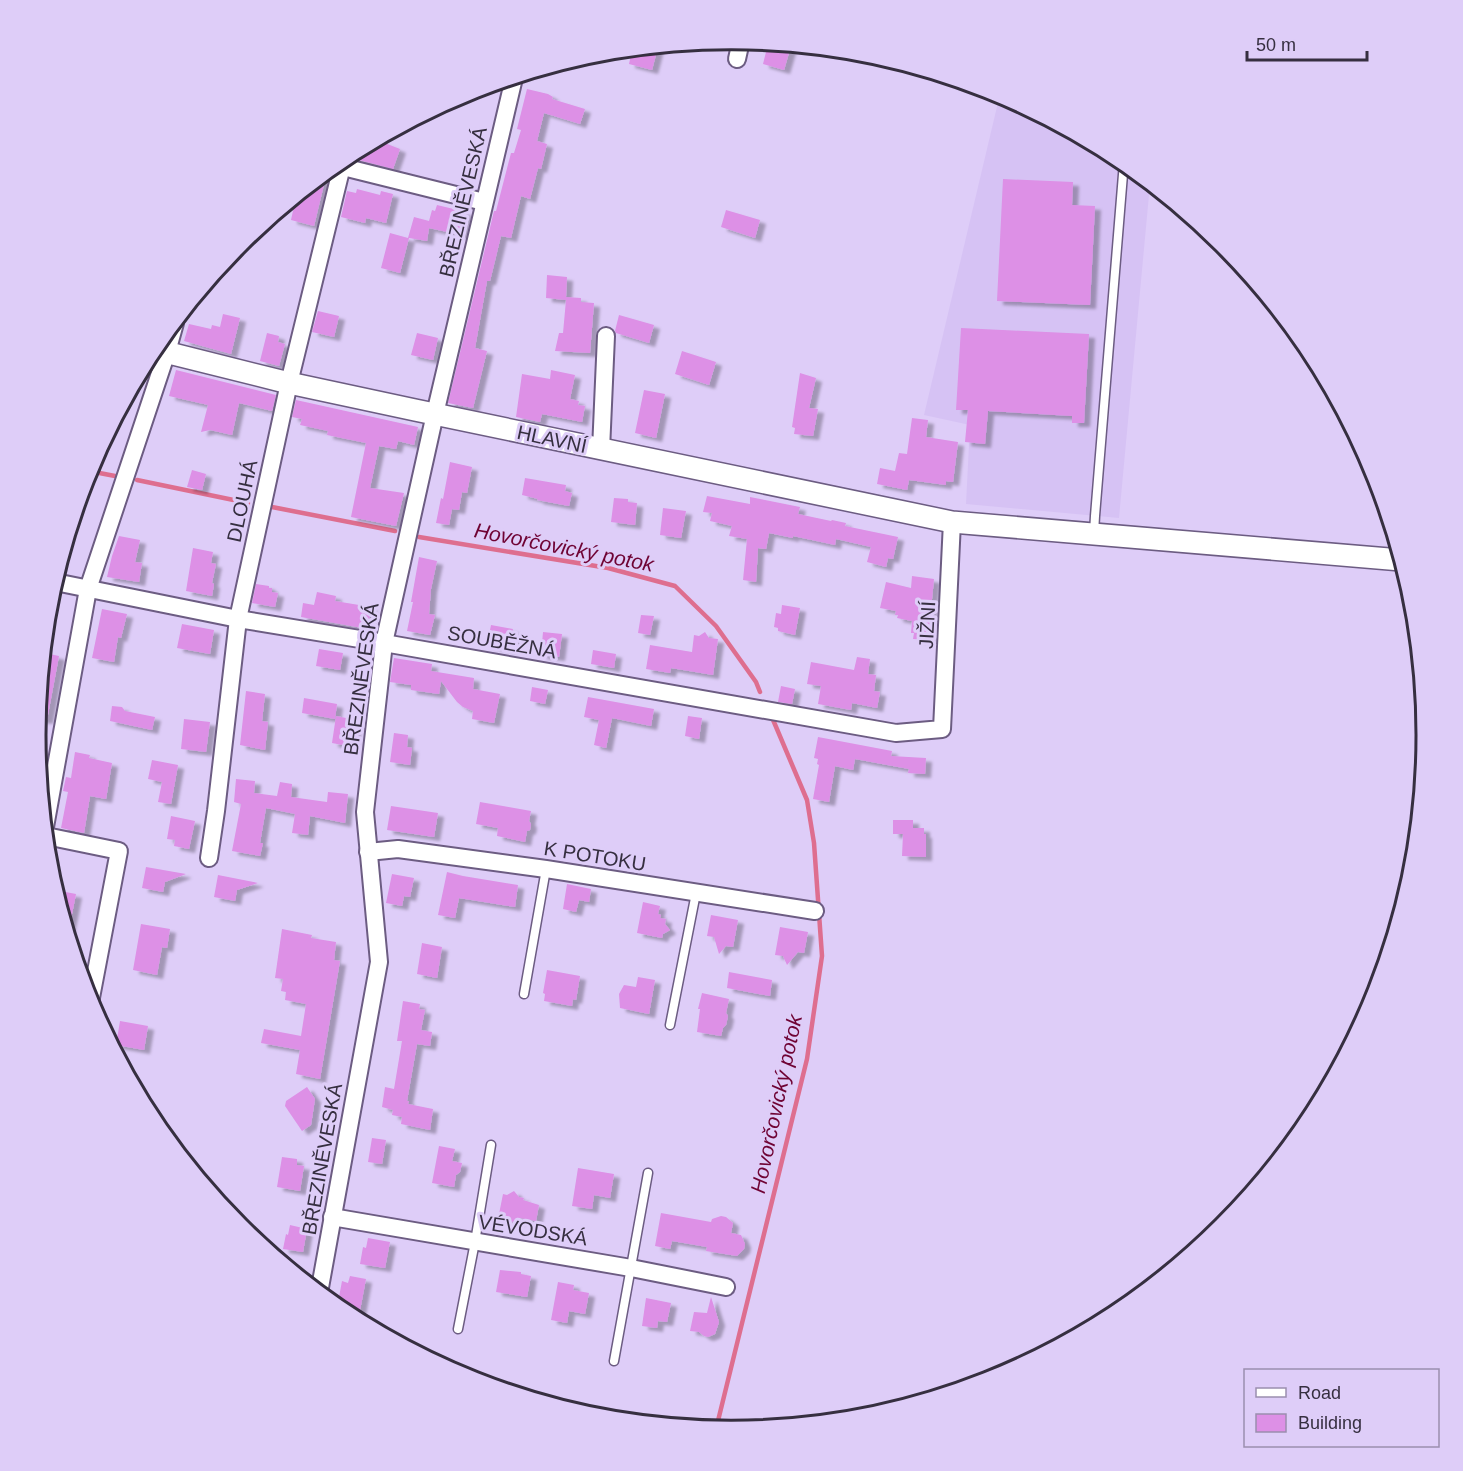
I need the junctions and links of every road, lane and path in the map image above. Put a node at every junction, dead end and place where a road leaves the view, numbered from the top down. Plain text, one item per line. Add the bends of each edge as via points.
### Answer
1 (739, 50) edge
2 (737, 59) dead end
3 (512, 87) edge
4 (350, 167) edge
5 (1123, 174) edge
6 (337, 176) edge
7 (484, 202) junction
8 (606, 336) dead end
9 (164, 352) edge
10 (156, 365) edge
11 (289, 383) junction
12 (435, 414) junction
13 (601, 450) junction
14 (952, 522) junction
15 (1095, 534) junction
16 (1393, 559) edge
17 (64, 584) edge
18 (88, 589) junction
19 (238, 619) junction
20 (384, 643) junction
21 (942, 729) joint
22 (50, 800) edge
23 (54, 838) edge
24 (368, 852) junction
25 (209, 858) dead end
26 (546, 869) junction
27 (696, 893) junction
28 (815, 911) dead end
29 (94, 984) edge
30 (524, 994) dead end
31 (670, 1025) dead end
32 (491, 1145) dead end
33 (648, 1173) dead end
34 (332, 1217) junction
35 (475, 1242) junction
36 (631, 1268) junction
37 (321, 1284) edge
38 (726, 1287) dead end
39 (458, 1329) dead end
40 (614, 1361) dead end

1 - 2 street
3 - 7 street, BŘEZINĚVESKÁ
4 - 7 street
5 - 15 lane
6 - 11 street, DLOUHÁ
7 - 12 street, BŘEZINĚVESKÁ
8 - 13 street
9 - 11 street, HLAVNÍ
10 - 18 street
11 - 12 street, HLAVNÍ
11 - 19 street, DLOUHÁ
12 - 13 street, HLAVNÍ
12 - 20 street, BŘEZINĚVESKÁ
13 - 14 street, HLAVNÍ
14 - 15 street, HLAVNÍ
14 - 21 street, JIŽNÍ
15 - 16 street, HLAVNÍ
17 - 18 street, SOUBĚŽNÁ
18 - 19 street, SOUBĚŽNÁ
18 - 22 street
19 - 20 street, SOUBĚŽNÁ
19 - 25 street, DLOUHÁ
20 - 21 street, SOUBĚŽNÁ via 896,733
20 - 24 street, BŘEZINĚVESKÁ via 365,812
23 - 29 street via 119,851
24 - 26 street, K POTOKU via 398,849
24 - 34 street, BŘEZINĚVESKÁ via 379,962
26 - 27 street, K POTOKU
26 - 30 lane
27 - 28 street, K POTOKU
27 - 31 lane
32 - 35 lane
33 - 36 lane
34 - 35 street, VÉVODSKÁ
34 - 37 street, BŘEZINĚVESKÁ
35 - 36 street, VÉVODSKÁ
35 - 39 lane
36 - 38 street, VÉVODSKÁ
36 - 40 lane

